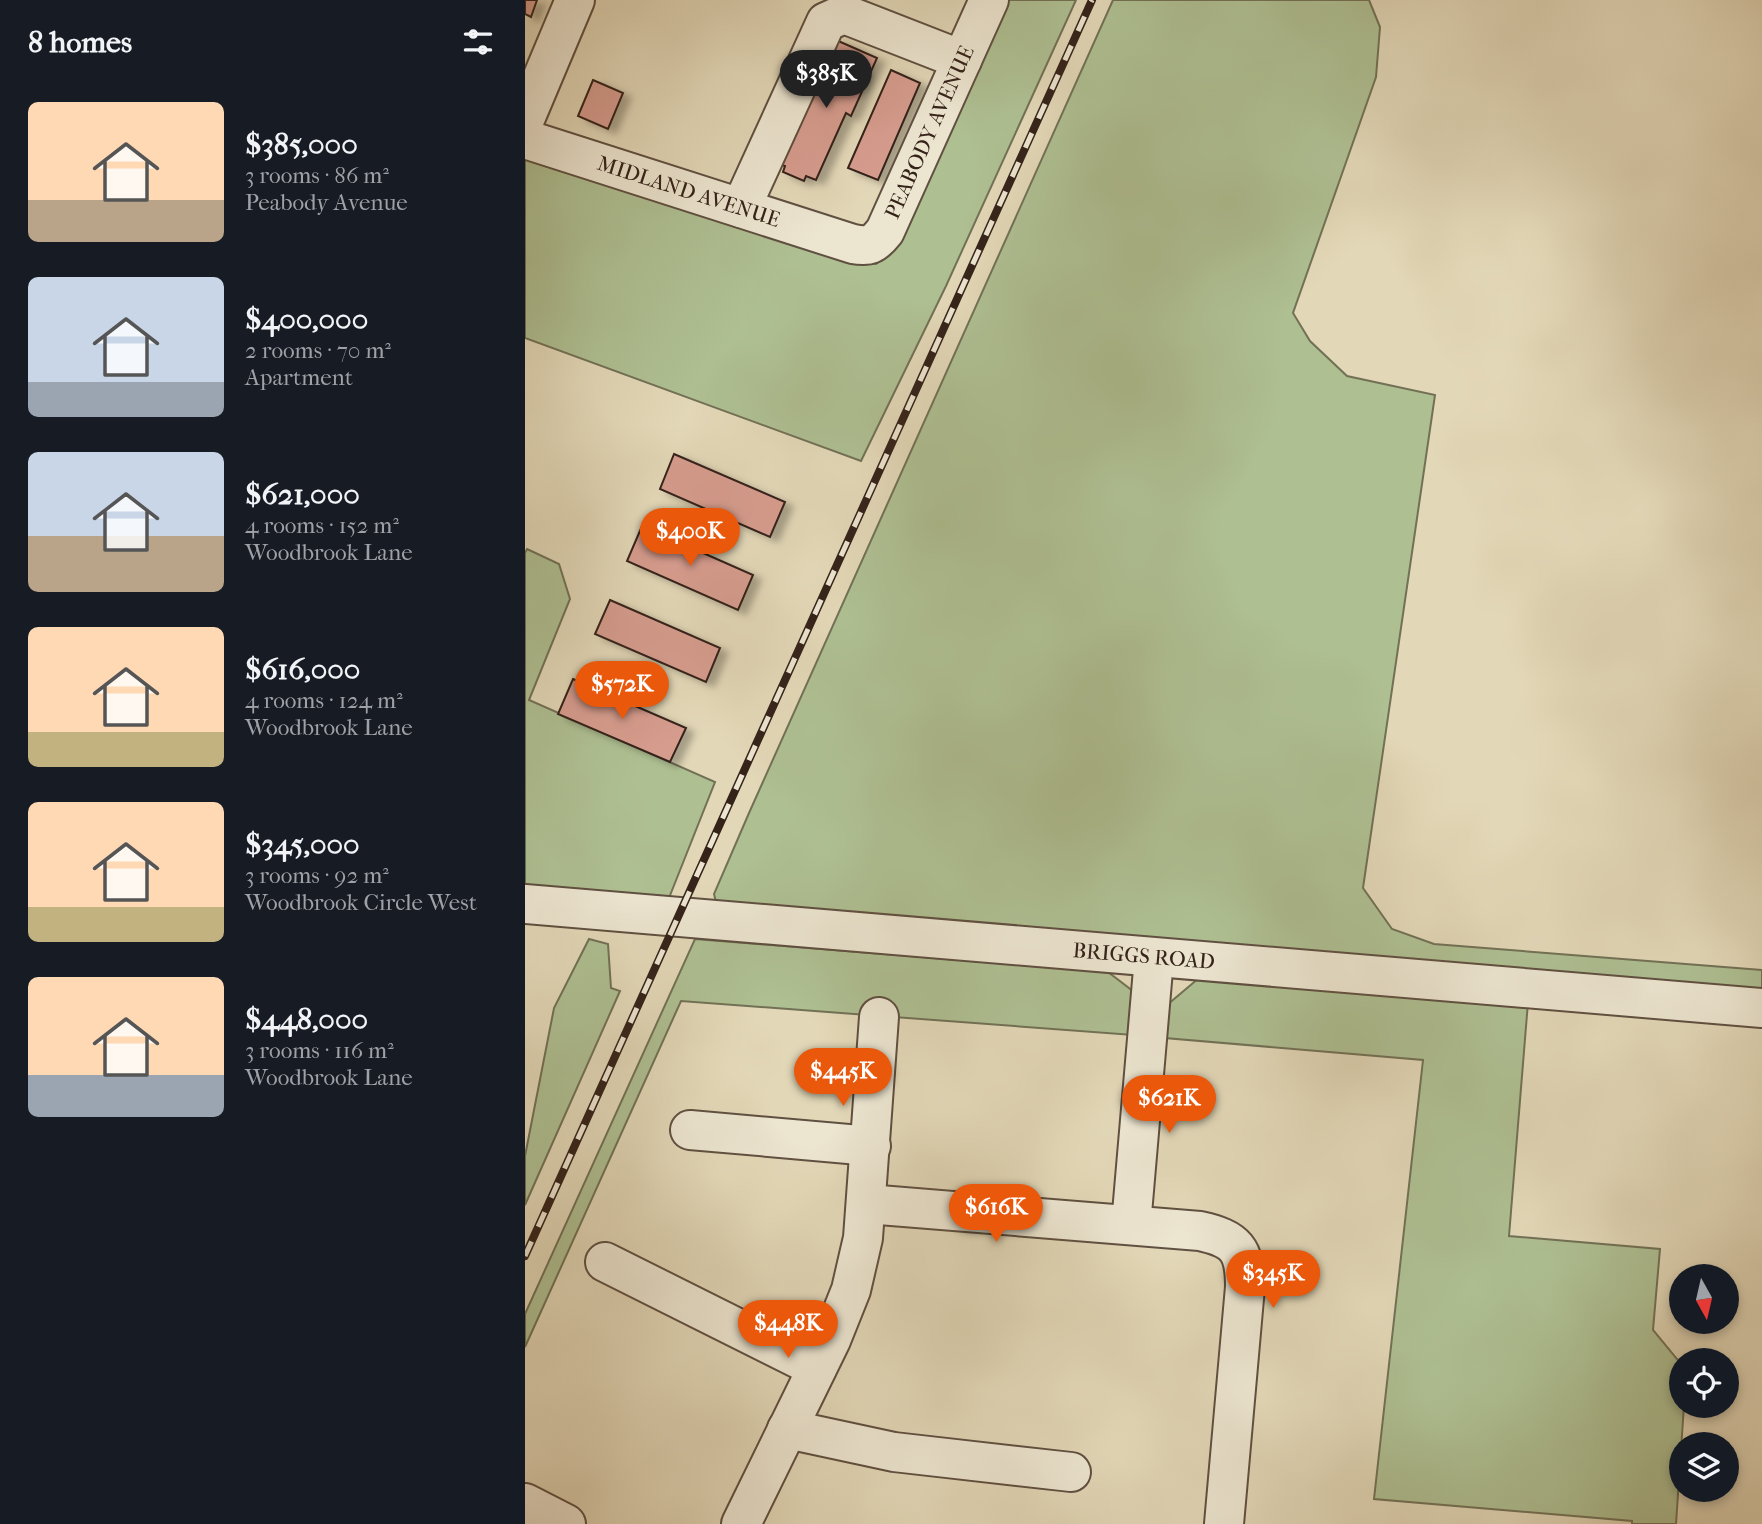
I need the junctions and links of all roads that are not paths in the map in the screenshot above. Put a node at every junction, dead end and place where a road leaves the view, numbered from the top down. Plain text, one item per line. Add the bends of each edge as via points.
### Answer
1 (575, 0) edge
2 (989, 0) edge
3 (962, 60) junction
4 (525, 118) edge
5 (525, 139) edge
6 (741, 208) junction
7 (853, 244) joint
8 (525, 904) edge
9 (1154, 958) junction
10 (1762, 1008) edge
11 (879, 1017) dead end
12 (690, 1130) dead end
13 (871, 1146) junction
14 (867, 1204) junction
15 (1131, 1225) junction
16 (605, 1262) dead end
17 (817, 1368) junction
18 (787, 1429) junction
19 (1071, 1472) dead end
20 (525, 1503) edge
21 (566, 1524) edge
22 (741, 1524) edge
23 (1224, 1524) edge

1 - 4 street
2 - 3 street, PEABODY AVENUE
3 - 6 street via 844,14 827,22
3 - 7 street, PEABODY AVENUE via 884,231 877,241
5 - 6 street, MIDLAND AVENUE
6 - 7 street, MIDLAND AVENUE
8 - 9 street, BRIGGS ROAD
9 - 10 street, BRIGGS ROAD
9 - 15 street
11 - 13 street
12 - 13 street
13 - 14 street
14 - 15 street
14 - 17 street via 851,1290
15 - 23 street via 1220,1236 1243,1258 1245,1287
16 - 17 street
17 - 18 street
18 - 19 street via 894,1452
18 - 22 street
20 - 21 street

